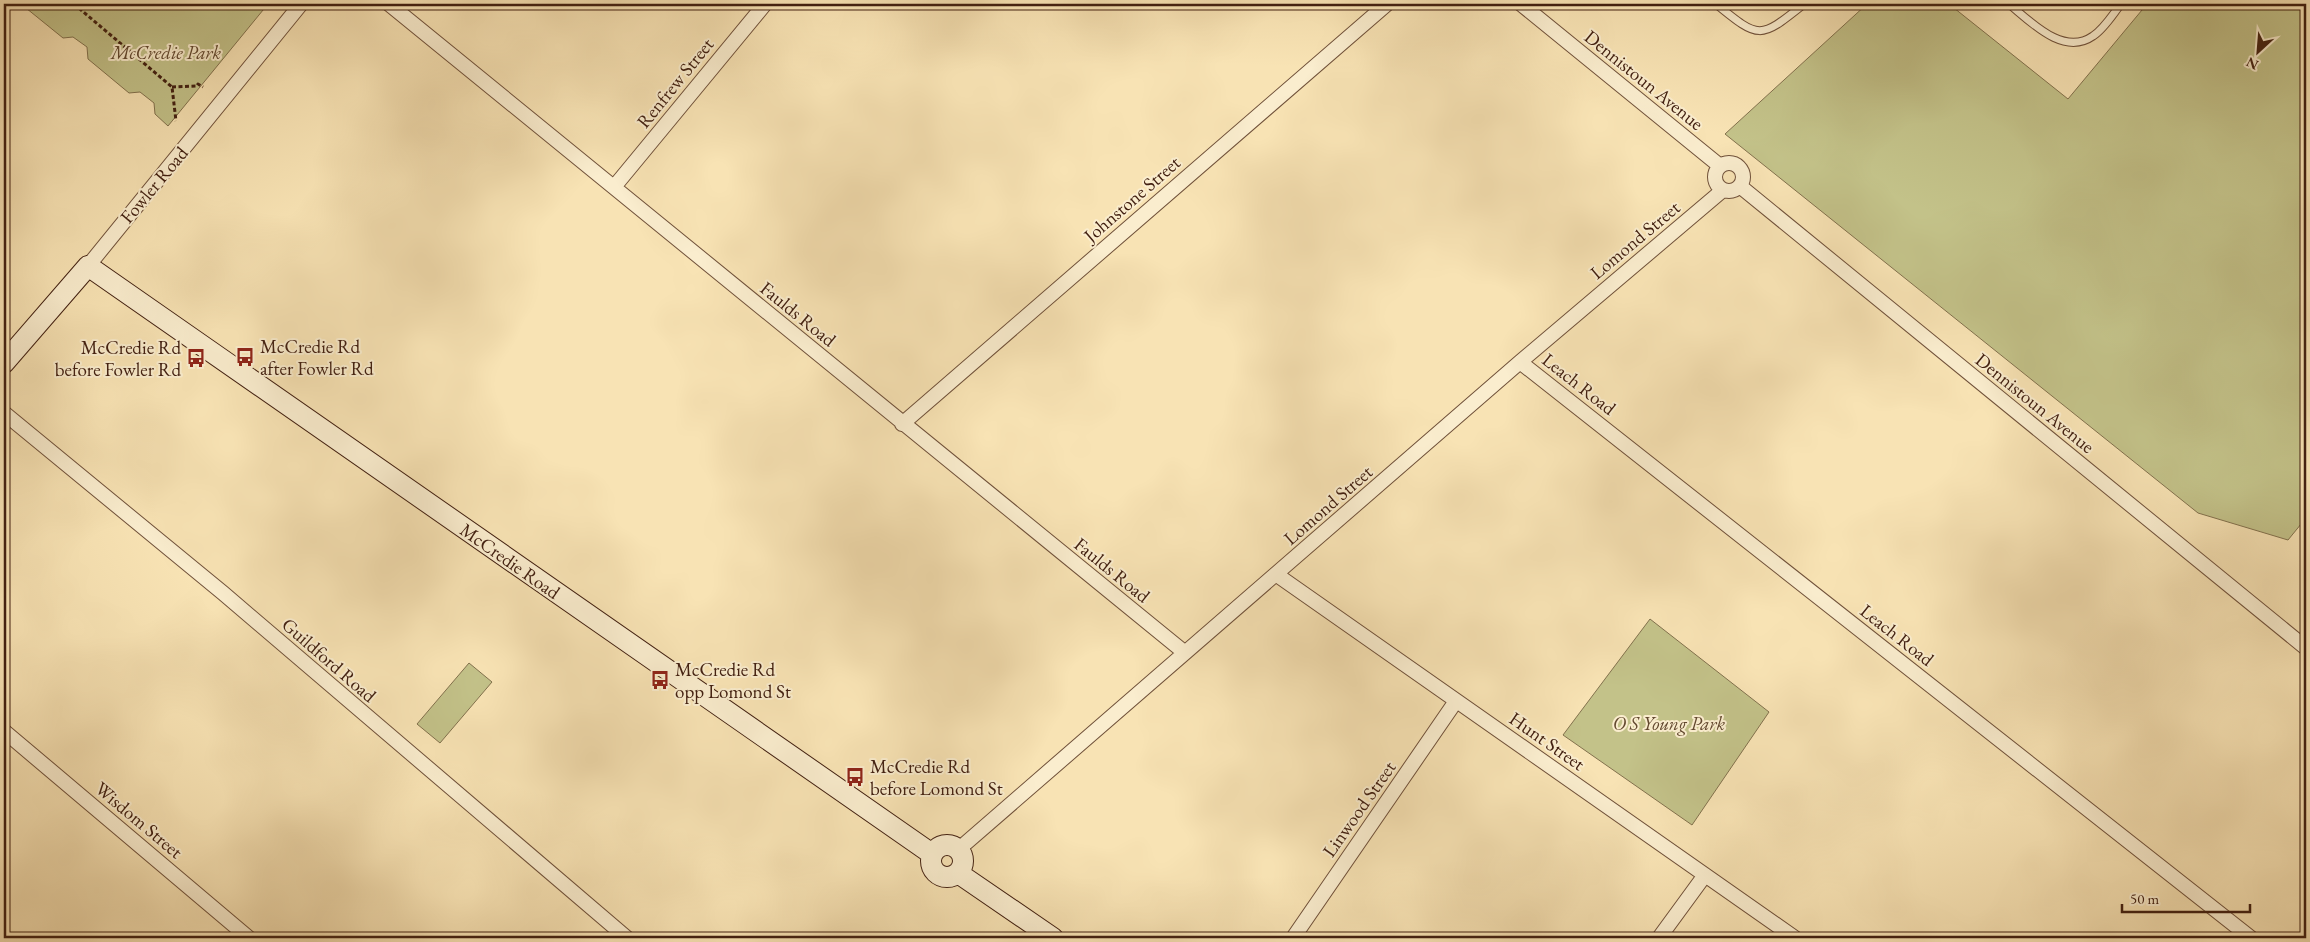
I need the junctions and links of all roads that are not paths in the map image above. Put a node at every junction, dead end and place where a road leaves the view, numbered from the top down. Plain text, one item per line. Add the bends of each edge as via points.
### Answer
1 (301, 4) edge
2 (389, 4) edge
3 (765, 4) edge
4 (1387, 4) edge
5 (1521, 4) edge
6 (1716, 4) edge
7 (1804, 4) edge
8 (2009, 4) edge
9 (2121, 4) edge
10 (1720, 166) junction
11 (614, 187) junction
12 (1740, 187) junction
13 (1723, 190) junction
14 (88, 266) junction
15 (5, 360) edge
16 (1520, 362) junction
17 (4, 413) edge
18 (902, 424) junction
19 (1277, 574) junction
20 (2306, 648) edge
21 (1184, 652) junction
22 (1456, 701) junction
23 (4, 731) edge
24 (959, 850) junction
25 (932, 854) junction
26 (958, 873) junction
27 (1705, 875) junction
28 (249, 938) edge
29 (627, 938) edge
30 (1053, 938) edge
31 (1293, 938) edge
32 (1660, 938) edge
33 (1795, 938) edge
34 (2251, 938) edge

1 - 14 street, Fowler Road
2 - 11 street, Faulds Road
3 - 11 street, Renfrew Street
4 - 18 street, Johnstone Street
5 - 10 street, Dennistoun Avenue
6 - 7 lane via 1757,32 1775,27
8 - 9 lane via 2048,35 2072,42 2093,36
10 - 12 street via 1729,163 1738,166 1744,178
10 - 13 street via 1715,179
11 - 18 street, Faulds Road
12 - 13 street via 1733,192
12 - 20 street, Dennistoun Avenue
13 - 16 street, Lomond Street
14 - 15 main road, Fowler Road
14 - 25 main road, McCredie Road
16 - 19 street, Lomond Street
16 - 34 street, Leach Road
17 - 29 street, Guildford Road via 223,594
18 - 21 street, Faulds Road
19 - 21 street, Lomond Street
19 - 22 street, Hunt Street
21 - 24 street, Lomond Street
22 - 27 street, Hunt Street
22 - 31 street, Linwood Street
23 - 28 street, Wisdom Street
24 - 25 main road via 945,844
24 - 26 main road via 964,861
25 - 26 main road via 932,864 937,873 947,877
26 - 30 main road
27 - 32 street
27 - 33 street, Hunt Street

